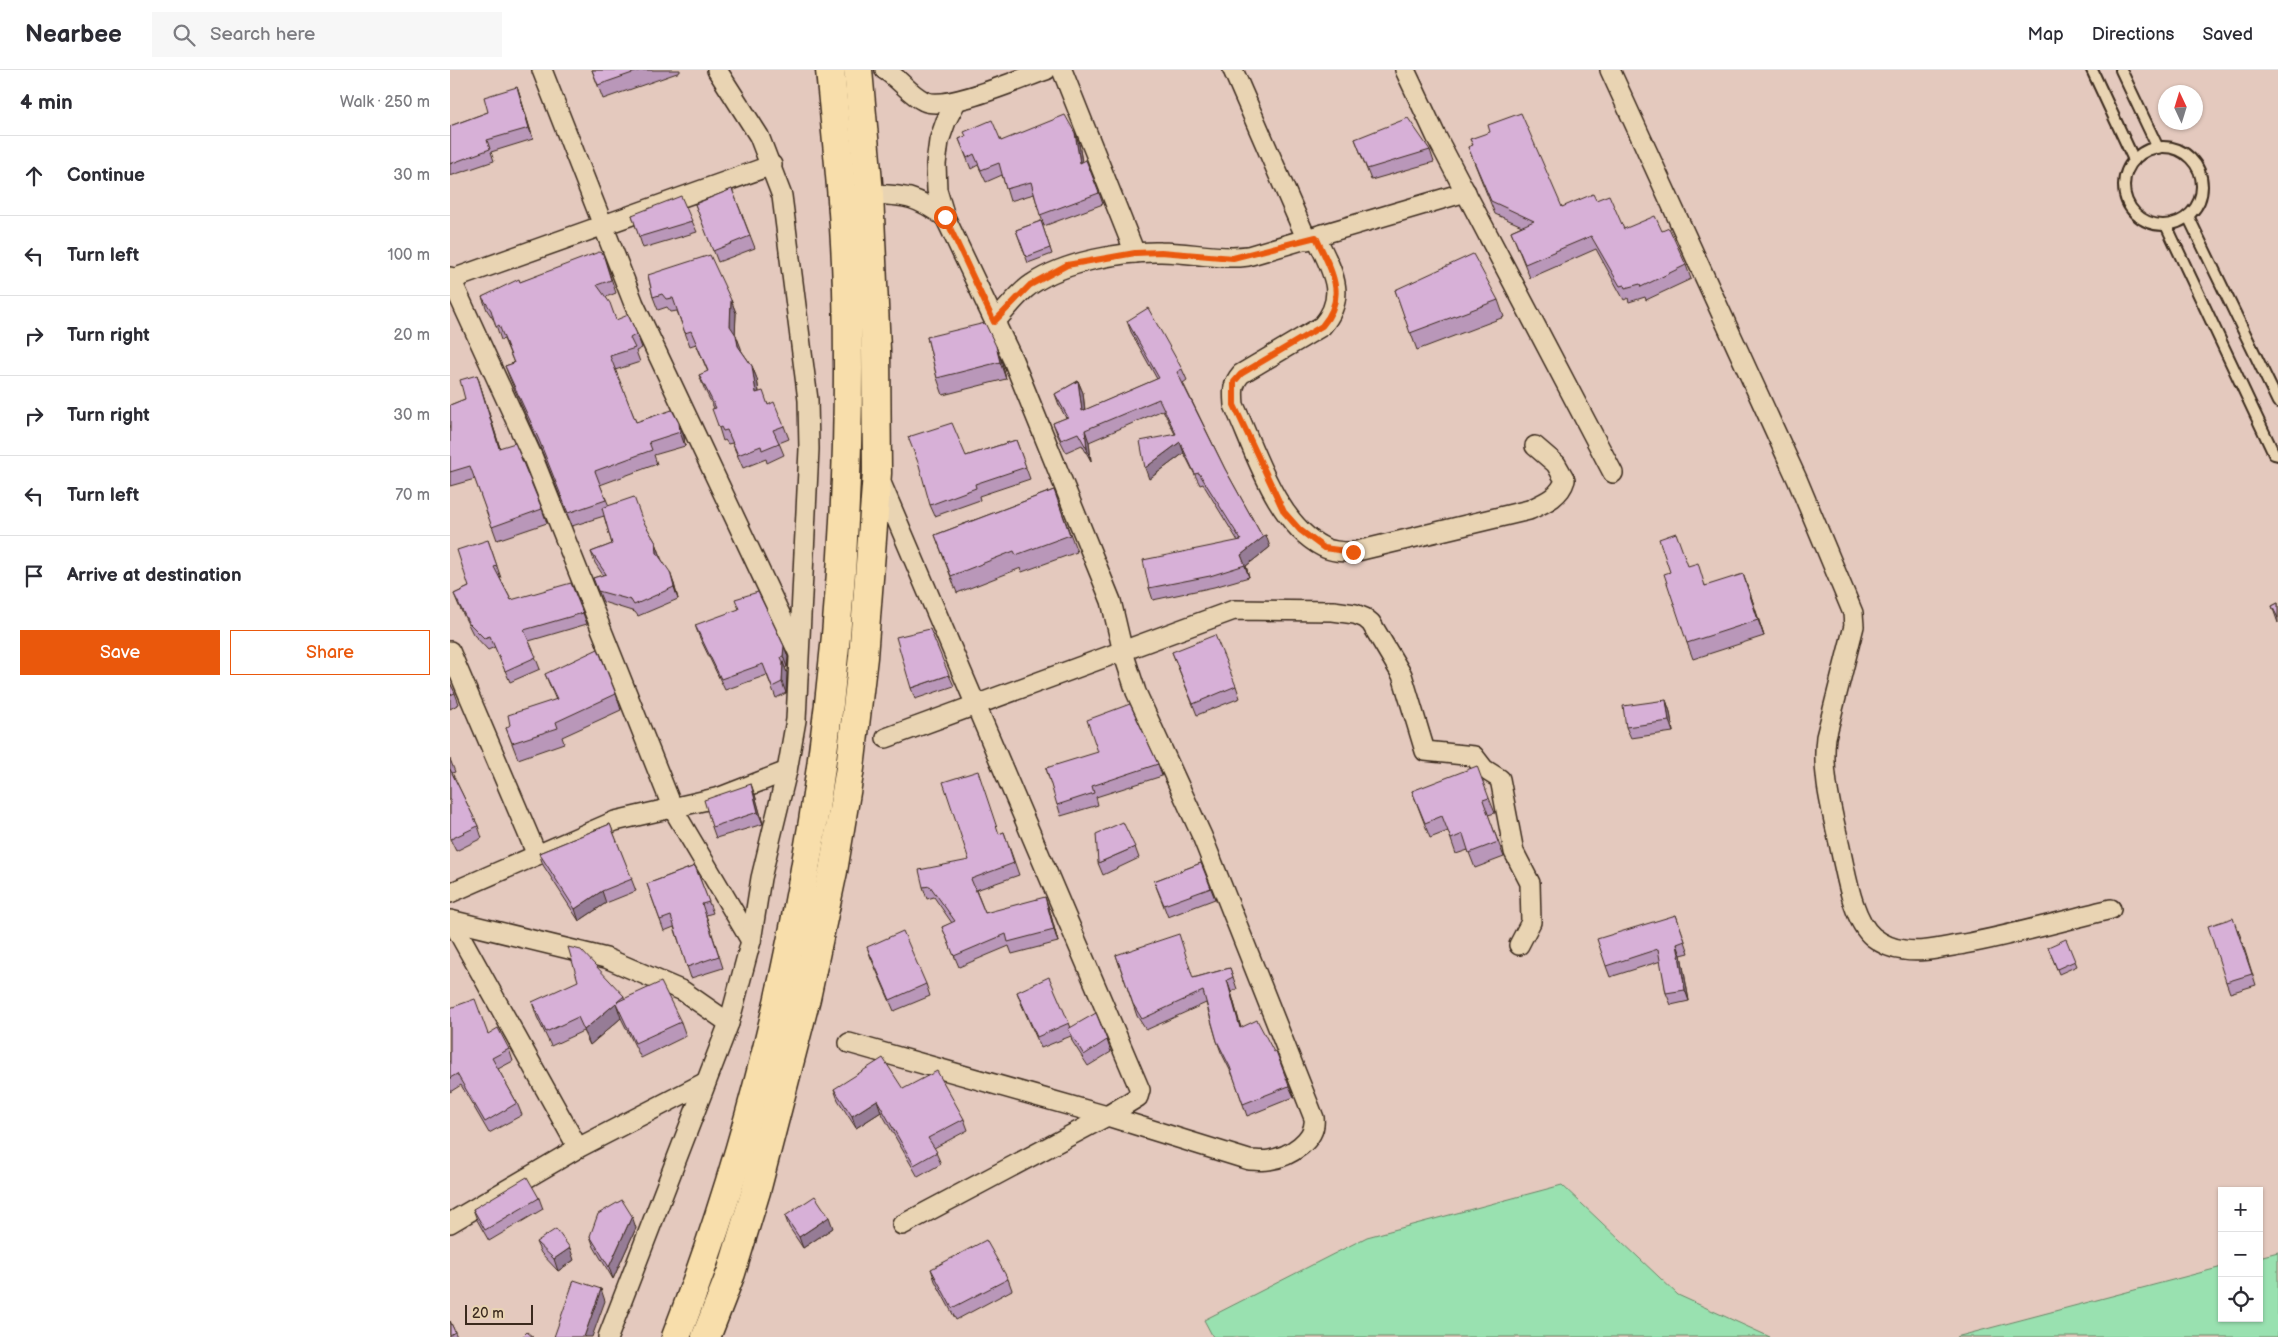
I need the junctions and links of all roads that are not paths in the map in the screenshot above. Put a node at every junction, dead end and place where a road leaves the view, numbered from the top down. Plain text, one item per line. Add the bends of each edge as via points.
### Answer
1 (542, 70) edge
2 (717, 70) edge
3 (830, 70) edge
4 (858, 70) edge
5 (885, 70) edge
6 (1046, 70) edge
7 (1062, 70) edge
8 (1233, 70) edge
9 (1405, 70) edge
10 (1610, 70) edge
11 (2092, 70) edge
12 (2121, 70) edge
13 (956, 102) junction
14 (2158, 148) junction
15 (2134, 160) junction
16 (772, 165) junction
17 (1466, 192) junction
18 (869, 194) junction
19 (2188, 216) junction
20 (945, 217) junction
21 (603, 225) junction
22 (2166, 225) junction
23 (1312, 238) junction
24 (1135, 253) junction
25 (450, 279) edge
26 (994, 322) junction
27 (2278, 402) edge
28 (1535, 446) dead end
29 (2278, 455) edge
30 (877, 473) junction
31 (1613, 473) dead end
32 (450, 651) edge
33 (1123, 652) junction
34 (799, 655) junction
35 (977, 705) junction
36 (886, 738) dead end
37 (787, 771) junction
38 (674, 809) junction
39 (537, 855) junction
40 (450, 893) edge
41 (2111, 909) dead end
42 (451, 921) edge
43 (752, 942) junction
44 (1519, 945) dead end
45 (729, 1023) junction
46 (849, 1043) dead end
47 (706, 1082) junction
48 (1108, 1116) junction
49 (578, 1148) junction
50 (450, 1223) edge
51 (902, 1224) dead end
52 (608, 1337) edge
53 (676, 1337) edge
54 (706, 1337) edge

1 - 21 street
2 - 16 street
3 - 53 highway via 840,165 847,287 848,388 841,584 814,816 772,1026 736,1165 706,1259
4 - 18 highway
5 - 13 street via 927,103
6 - 13 street
7 - 24 street
8 - 23 street
9 - 17 street
10 - 41 street via 1797,479 1853,613 1854,626 1826,738 1824,775 1850,894 1859,916 1871,936 1887,946 1930,950 1998,938
11 - 15 lane
12 - 14 lane
13 - 20 street via 939,141 936,164 937,190
14 - 15 lane
14 - 19 lane via 2179,150 2195,163 2200,172 2202,193
15 - 22 lane via 2125,178 2130,208 2146,221
16 - 21 street
16 - 34 street via 782,196 808,400 809,449
17 - 23 street
17 - 31 street
18 - 20 street via 905,196 923,202
18 - 30 highway via 876,350
19 - 22 lane
19 - 27 lane
20 - 26 street
21 - 25 street
21 - 34 street via 634,304
22 - 29 lane via 2274,454
23 - 24 street via 1233,258
23 - 28 street via 1336,283 1336,302 1330,316 1322,326 1241,374 1234,382 1233,392 1234,405 1268,480 1284,512 1300,530 1324,548 1353,552 1529,510 1558,493 1564,480 1556,464
24 - 26 street via 1067,265 1047,274 1030,285
25 - 38 street via 533,458
26 - 33 street via 1013,360 1111,601
30 - 35 street
30 - 54 highway via 861,676 833,872 806,998 756,1191 731,1273
32 - 39 street
33 - 35 street
33 - 44 street via 1234,610 1332,611 1365,618 1402,675 1425,751 1474,756 1484,769 1500,779 1514,852 1530,882 1531,922
33 - 48 street via 1136,692 1205,846 1315,1127 1312,1134 1289,1154 1269,1160 1249,1160
34 - 37 street via 796,720
35 - 36 street
35 - 48 street via 1139,1083 1138,1097
37 - 38 street via 720,797
37 - 43 street via 761,878
38 - 39 street via 615,821
38 - 43 street
39 - 40 street
42 - 45 street via 606,958 683,991
42 - 49 street
43 - 45 street
45 - 47 street
46 - 48 street
47 - 49 street
47 - 52 street
48 - 51 street
49 - 50 street

